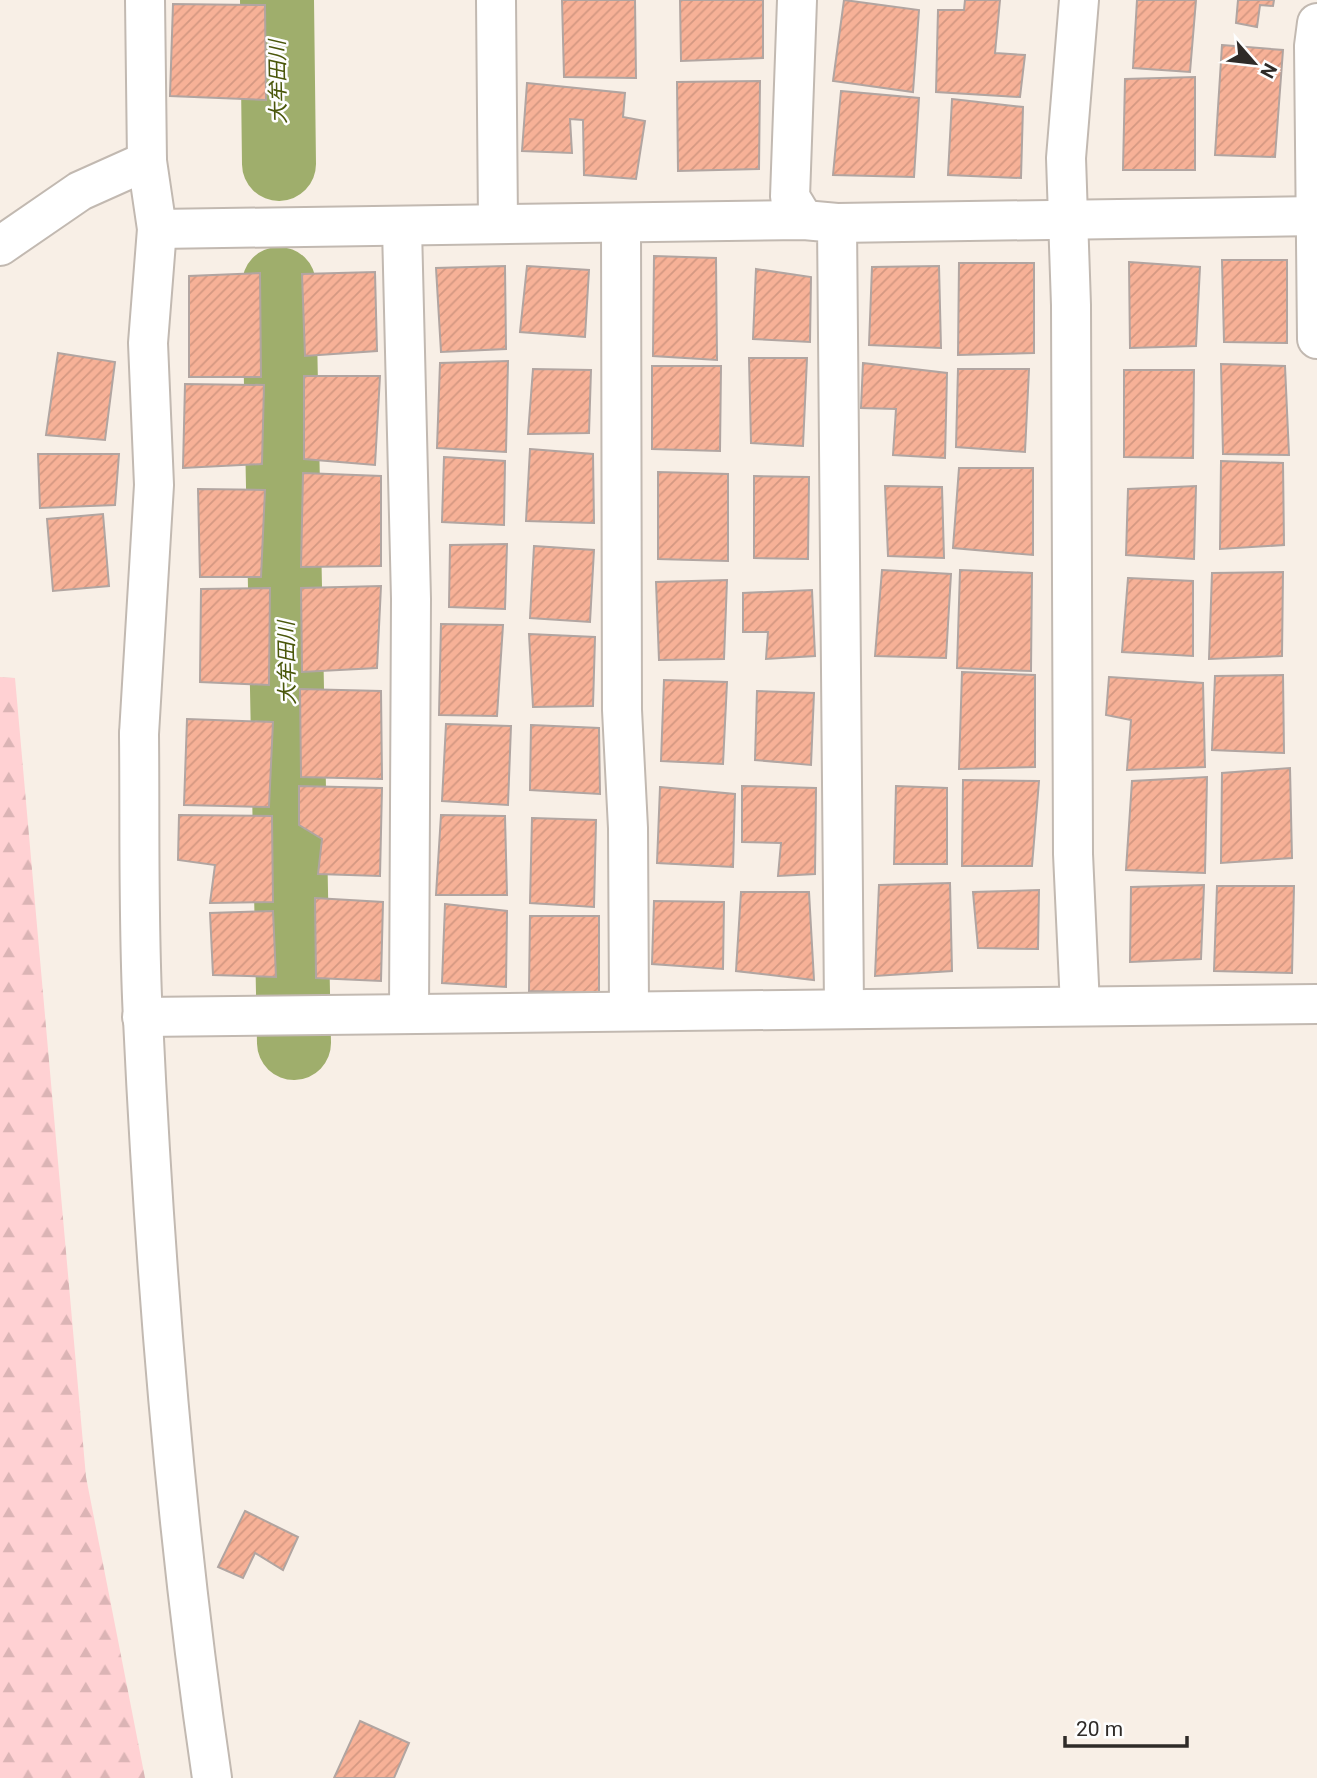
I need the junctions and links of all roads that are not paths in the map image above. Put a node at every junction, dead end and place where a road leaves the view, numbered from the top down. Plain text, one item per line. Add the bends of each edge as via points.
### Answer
1 (145, 0) edge
2 (496, 0) edge
3 (797, 0) edge
4 (1079, 0) edge
5 (1317, 23) edge
6 (147, 161) junction
7 (1316, 216) edge
8 (1069, 220) junction
9 (498, 222) junction
10 (821, 222) junction
11 (621, 223) junction
12 (402, 228) junction
13 (157, 229) junction
14 (0, 246) edge
15 (1317, 339) edge
16 (1317, 1004) edge
17 (1080, 1006) junction
18 (844, 1007) junction
19 (629, 1010) junction
20 (409, 1014) junction
21 (142, 1017) junction
22 (212, 1778) edge

1 - 6 street
2 - 9 street
3 - 10 street via 790,197
4 - 8 street via 1066,158
5 - 7 street
6 - 13 street
6 - 14 street via 80,191
7 - 8 street
7 - 15 street
8 - 10 street
8 - 17 street via 1073,854
9 - 11 street
9 - 12 street
10 - 11 street
10 - 18 street
11 - 19 street via 622,710
12 - 13 street
12 - 20 street via 411,599
13 - 21 street via 148,343 154,485 139,734
16 - 17 street
17 - 18 street
18 - 19 street
19 - 20 street
20 - 21 street
21 - 22 street via 167,1382 191,1640

